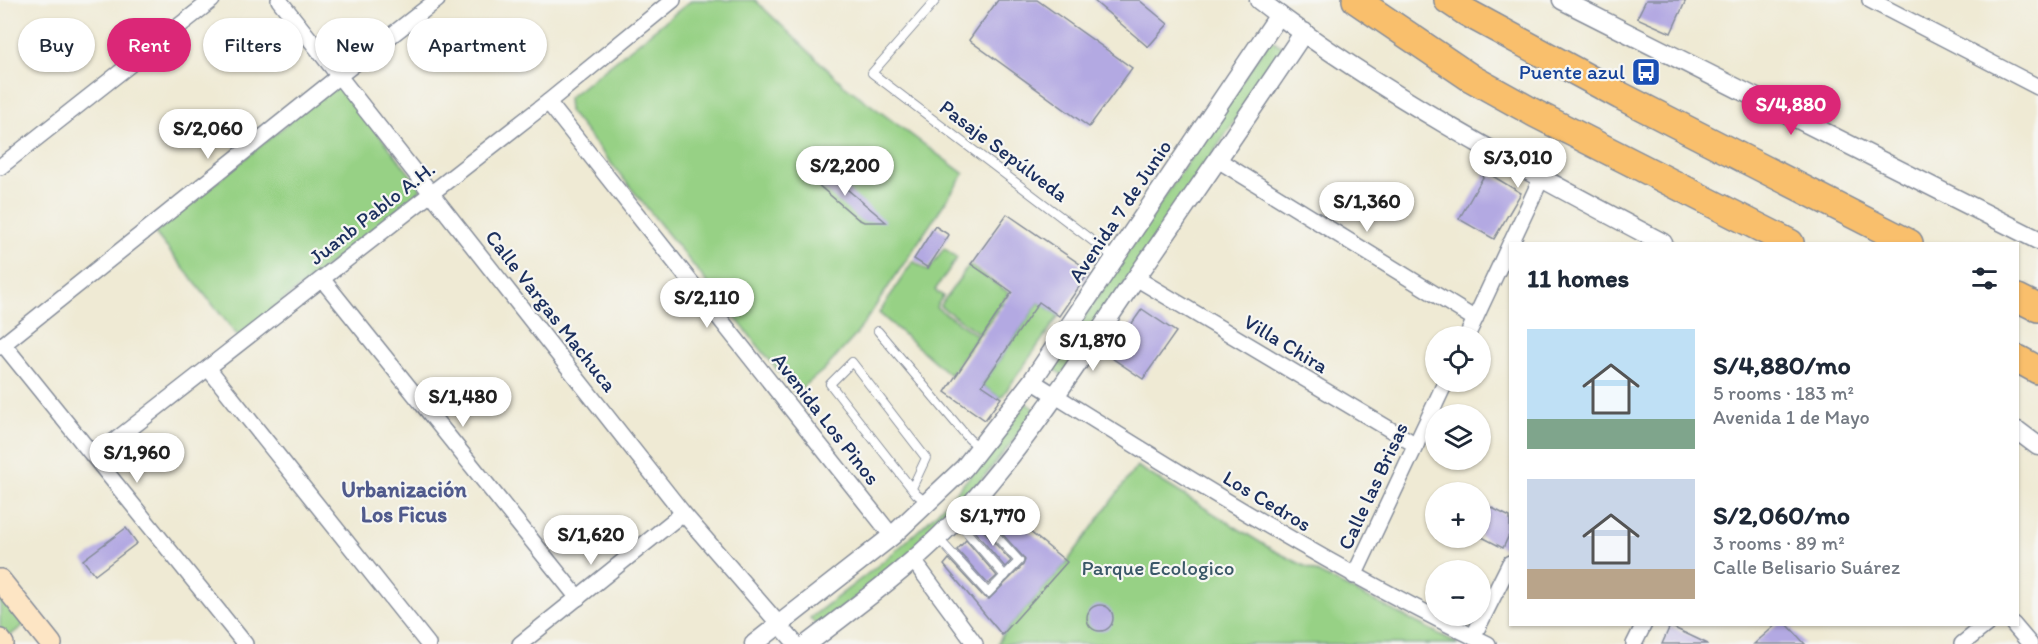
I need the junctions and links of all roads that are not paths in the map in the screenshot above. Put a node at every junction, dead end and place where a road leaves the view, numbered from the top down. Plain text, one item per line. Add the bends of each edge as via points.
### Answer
1 (212, 0) edge
2 (279, 0) edge
3 (437, 0) edge
4 (673, 0) edge
5 (936, 0) edge
6 (1259, 0) edge
7 (1356, 0) edge
8 (1448, 0) edge
9 (1562, 0) edge
10 (1870, 0) edge
11 (1279, 15) junction
12 (1304, 32) junction
13 (339, 76) junction
14 (2038, 87) edge
15 (548, 102) junction
16 (1218, 160) junction
17 (0, 167) edge
18 (1541, 179) junction
19 (431, 193) junction
20 (2038, 240) edge
21 (1511, 242) edge
22 (1661, 242) edge
23 (1788, 242) edge
24 (1908, 242) edge
25 (1509, 247) edge
26 (1115, 258) junction
27 (1136, 278) junction
28 (322, 279) junction
29 (2019, 299) edge
30 (2038, 309) edge
31 (1475, 319) junction
32 (1472, 326) edge
33 (878, 332) dead end
34 (2, 345) edge
35 (2019, 360) edge
36 (208, 368) junction
37 (2038, 370) edge
38 (1032, 381) junction
39 (1441, 392) edge
40 (1055, 396) junction
41 (2019, 431) edge
42 (1416, 445) junction
43 (2038, 446) edge
44 (980, 448) junction
45 (94, 457) junction
46 (912, 488) junction
47 (927, 503) junction
48 (969, 506) junction
49 (683, 513) junction
50 (956, 520) junction
51 (892, 536) junction
52 (938, 538) junction
53 (914, 561) junction
54 (1509, 565) edge
55 (1005, 576) junction
56 (1354, 576) junction
57 (0, 580) edge
58 (578, 598) junction
59 (779, 624) junction
60 (1643, 626) edge
61 (1984, 626) edge
62 (2015, 626) edge
63 (1473, 637) junction
64 (0, 640) edge
65 (3, 644) edge
66 (51, 644) edge
67 (245, 644) edge
68 (428, 644) edge
69 (520, 644) edge
70 (754, 644) edge
71 (796, 644) edge
72 (807, 644) edge
73 (975, 644) edge
74 (1488, 644) edge
75 (1634, 644) edge
76 (1962, 644) edge
77 (2030, 644) edge

1 - 17 street
2 - 13 street, Calle Vargas Machuca
3 - 13 street
4 - 15 street, Juanb Pablo A.H.
5 - 26 lane, Pasaje Sepúlveda via 872,73
6 - 11 street
7 - 23 highway via 1471,78
8 - 24 highway via 1621,96
9 - 20 street
10 - 14 street
11 - 12 street
11 - 26 street, Avenida 7 de Junio
12 - 16 street
12 - 18 street via 1408,102
13 - 19 street, Calle Vargas Machuca
13 - 34 street
15 - 19 street, Juanb Pablo A.H.
15 - 51 street, Avenida Los Pinos
16 - 27 street
16 - 31 street
18 - 21 street
18 - 22 street
19 - 28 street, Juanb Pablo A.H.
19 - 49 street, Calle Vargas Machuca
25 - 31 street
26 - 38 street, Avenida 7 de Junio
27 - 40 street
27 - 42 street, Villa Chira
28 - 36 street, Juanb Pablo A.H.
28 - 58 street
29 - 30 highway
31 - 32 street
33 - 44 lane
34 - 45 street
35 - 37 highway
36 - 45 street, Juanb Pablo A.H.
36 - 68 street
38 - 40 street, Los Cedros
38 - 44 street, Avenida 7 de Junio
39 - 42 street, Calle las Brisas
40 - 48 street
40 - 56 street, Los Cedros via 1265,526
41 - 43 street
42 - 56 street, Calle las Brisas
44 - 47 street, Avenida 7 de Junio
45 - 67 street
46 - 46 lane via 830,384 852,362 926,458
46 - 47 lane
47 - 51 street, Avenida 7 de Junio
48 - 50 street
48 - 55 lane via 1019,561
49 - 58 street
49 - 59 street, Calle Vargas Machuca
50 - 52 street
50 - 55 lane
51 - 59 street, Avenida 7 de Junio
52 - 53 street
52 - 55 lane via 988,593
53 - 72 street
53 - 73 street
54 - 63 street
56 - 63 street, Los Cedros
57 - 66 main road
58 - 69 street
59 - 70 street, Avenida 7 de Junio
59 - 71 street, Calle Vargas Machuca
60 - 75 street
61 - 76 street
62 - 77 street
63 - 74 street, Los Cedros
64 - 65 main road

